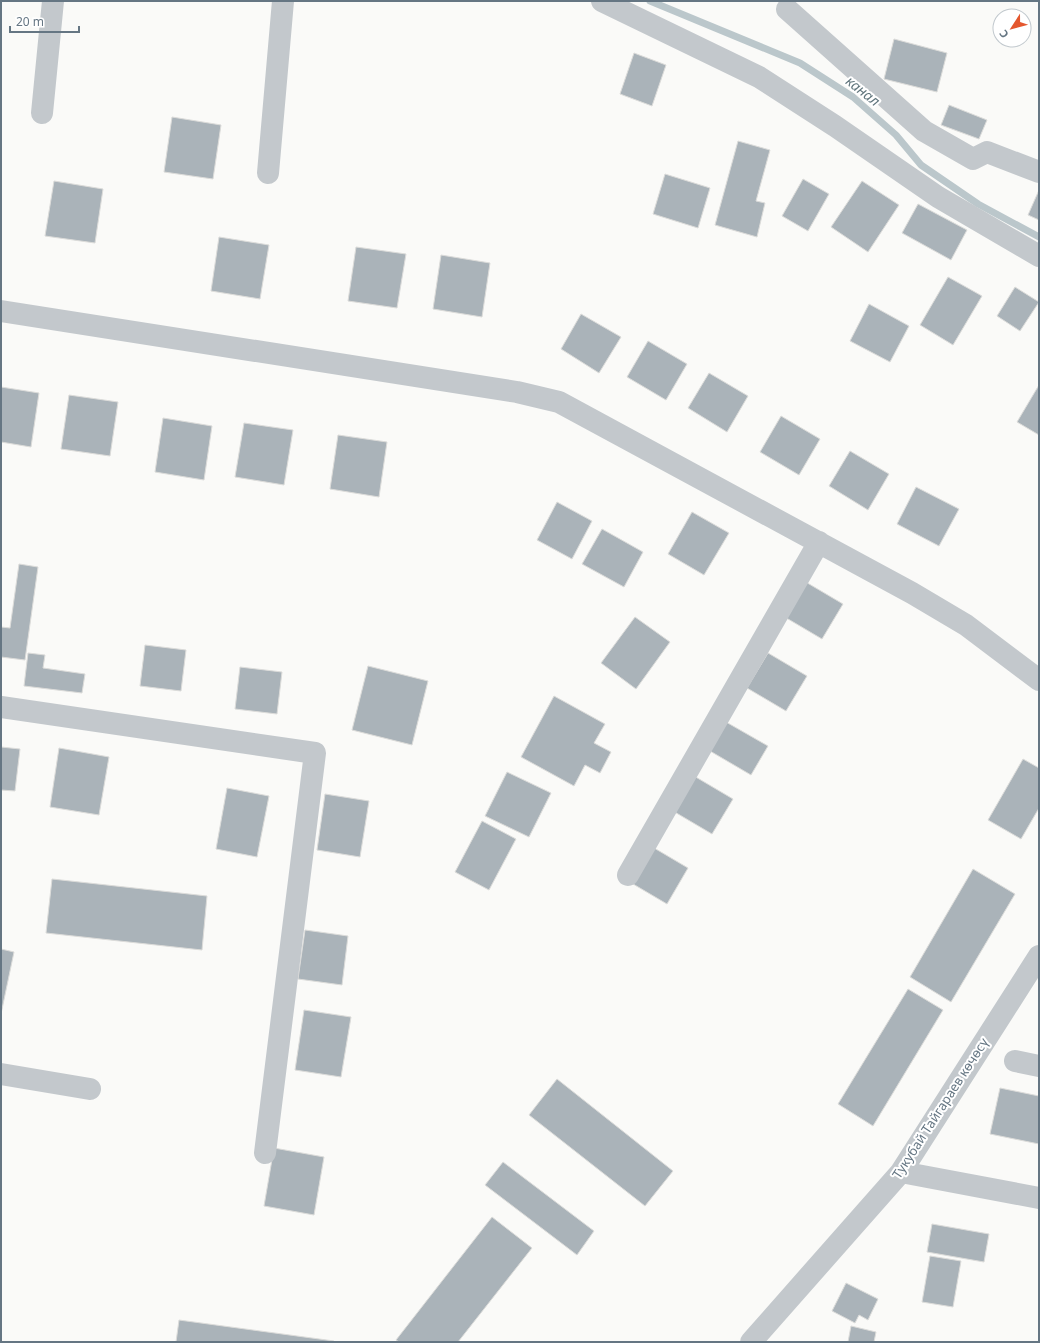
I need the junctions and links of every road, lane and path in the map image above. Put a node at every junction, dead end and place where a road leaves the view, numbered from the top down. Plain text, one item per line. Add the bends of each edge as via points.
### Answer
1 (53, 1) edge
2 (283, 1) edge
3 (602, 1) edge
4 (787, 9) dead end
5 (42, 113) dead end
6 (1039, 172) edge
7 (268, 173) dead end
8 (1039, 256) edge
9 (1, 311) edge
10 (819, 542) junction
11 (1039, 680) edge
12 (1, 707) edge
13 (628, 875) dead end
14 (1039, 956) edge
15 (1015, 1061) dead end
16 (1039, 1066) edge
17 (1, 1074) edge
18 (90, 1089) dead end
19 (265, 1153) dead end
20 (901, 1172) junction
21 (1039, 1198) edge
22 (751, 1342) edge

1 - 5 street
2 - 7 street
3 - 8 street via 759,77 836,126 938,197
4 - 6 street via 924,131 973,159 987,152
9 - 10 street via 509,391 559,402
10 - 11 street via 966,625
10 - 13 street
12 - 19 street via 315,753
14 - 20 street, Тукубай Тайгараев көчөсү
15 - 16 street
17 - 18 street
20 - 21 street
20 - 22 street, Тукубай Тайгараев көчөсү

